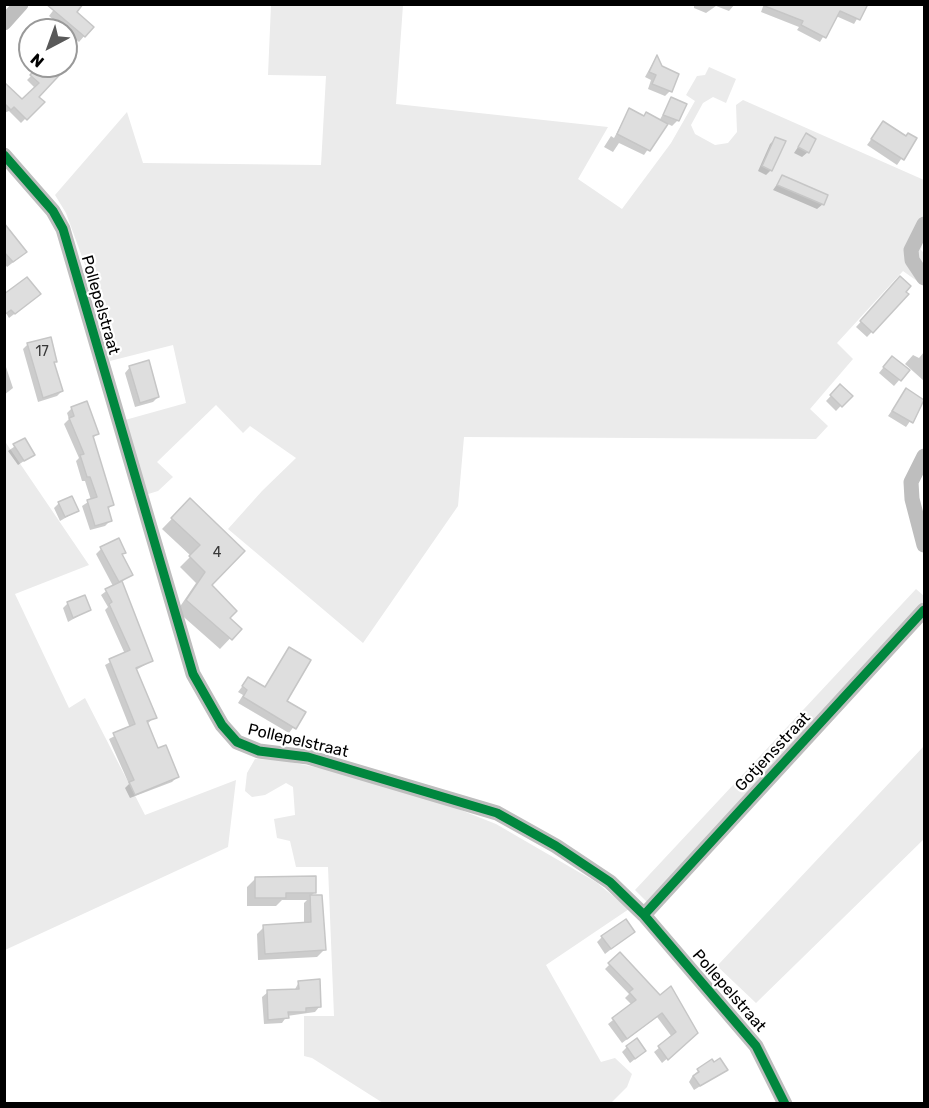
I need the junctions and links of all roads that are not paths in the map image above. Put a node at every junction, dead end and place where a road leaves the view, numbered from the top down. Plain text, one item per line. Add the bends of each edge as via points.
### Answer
1 (21, 4) edge
2 (4, 23) edge
3 (4, 155) edge
4 (924, 224) edge
5 (924, 278) edge
6 (924, 456) edge
7 (924, 544) edge
8 (924, 610) edge
9 (644, 915) junction
10 (785, 1104) edge

1 - 2 street
3 - 9 street, Pollepelstraat via 53,211 63,229 193,674 222,725 237,742 259,750 308,757 497,813 609,882
4 - 5 street via 911,250 912,260
6 - 7 street via 911,482
8 - 9 street, Gotjensstraat
9 - 10 street, Pollepelstraat via 756,1046

